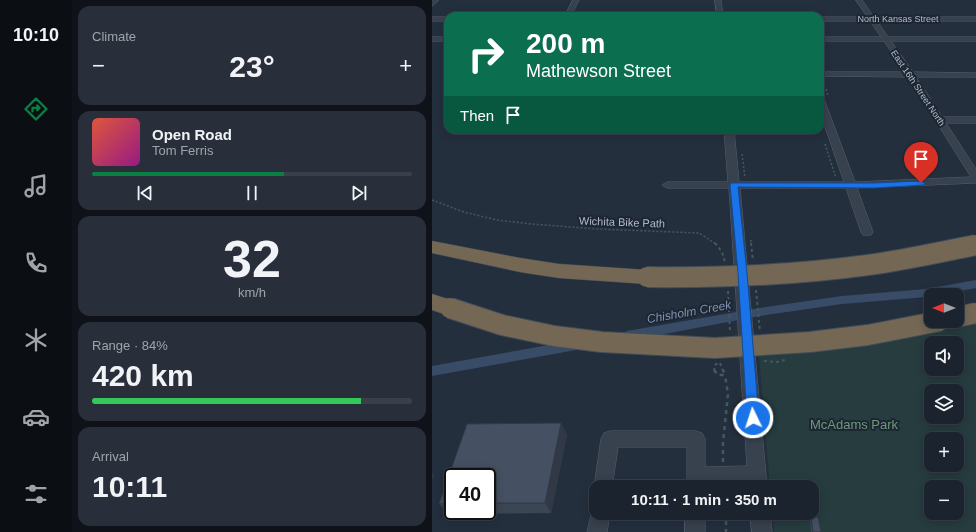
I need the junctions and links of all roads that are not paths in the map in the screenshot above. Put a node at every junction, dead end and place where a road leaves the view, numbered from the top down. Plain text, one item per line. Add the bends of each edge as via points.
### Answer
1 (436, 0) edge
2 (576, 0) edge
3 (718, 0) edge
4 (859, 0) edge
5 (432, 4) edge
6 (570, 12) edge
7 (720, 12) edge
8 (432, 19) edge
9 (444, 19) edge
10 (824, 19) edge
11 (872, 19) junction
12 (976, 20) edge
13 (824, 21) edge
14 (833, 36) dead end
15 (432, 39) edge
16 (444, 39) edge
17 (824, 39) edge
18 (886, 39) junction
19 (976, 39) edge
20 (824, 74) edge
21 (910, 74) junction
22 (976, 74) edge
23 (824, 110) edge
24 (940, 120) junction
25 (976, 120) edge
26 (730, 134) edge
27 (976, 176) edge
28 (976, 180) edge
29 (740, 185) junction
30 (850, 185) junction
31 (667, 186) dead end
32 (866, 232) dead end
33 (976, 245) edge
34 (432, 247) edge
35 (441, 305) edge
36 (976, 313) edge
37 (964, 316) edge
38 (924, 324) edge
39 (604, 480) edge
40 (696, 480) edge
41 (701, 480) edge
42 (752, 480) edge
43 (758, 480) edge
44 (599, 520) edge
45 (695, 520) edge
46 (761, 520) edge
47 (597, 532) edge
48 (695, 532) edge
49 (762, 532) edge

1 - 5 street
2 - 6 street
3 - 7 street
4 - 11 street, East 16th Street North
8 - 9 street
10 - 11 street, North Kansas Street
11 - 12 street, North Kansas Street
11 - 18 street, East 16th Street North
13 - 14 street
15 - 16 street
17 - 18 street
18 - 19 street
18 - 21 street, East 16th Street North
20 - 21 street
21 - 22 street
21 - 24 street, East 16th Street North
23 - 30 street
24 - 25 street
24 - 27 street, East 16th Street North
26 - 29 street
28 - 30 street
29 - 30 street
29 - 31 street
29 - 43 street via 750,290 748,352
30 - 32 street
33 - 34 highway, bridge via 855,267 711,278 559,271
35 - 38 highway, bridge via 502,325 554,336 617,344 715,348 810,342 868,335
36 - 37 highway, bridge
39 - 40 street via 610,439 696,439
41 - 42 street via 724,475
44 - 47 street
45 - 48 street
46 - 49 street

